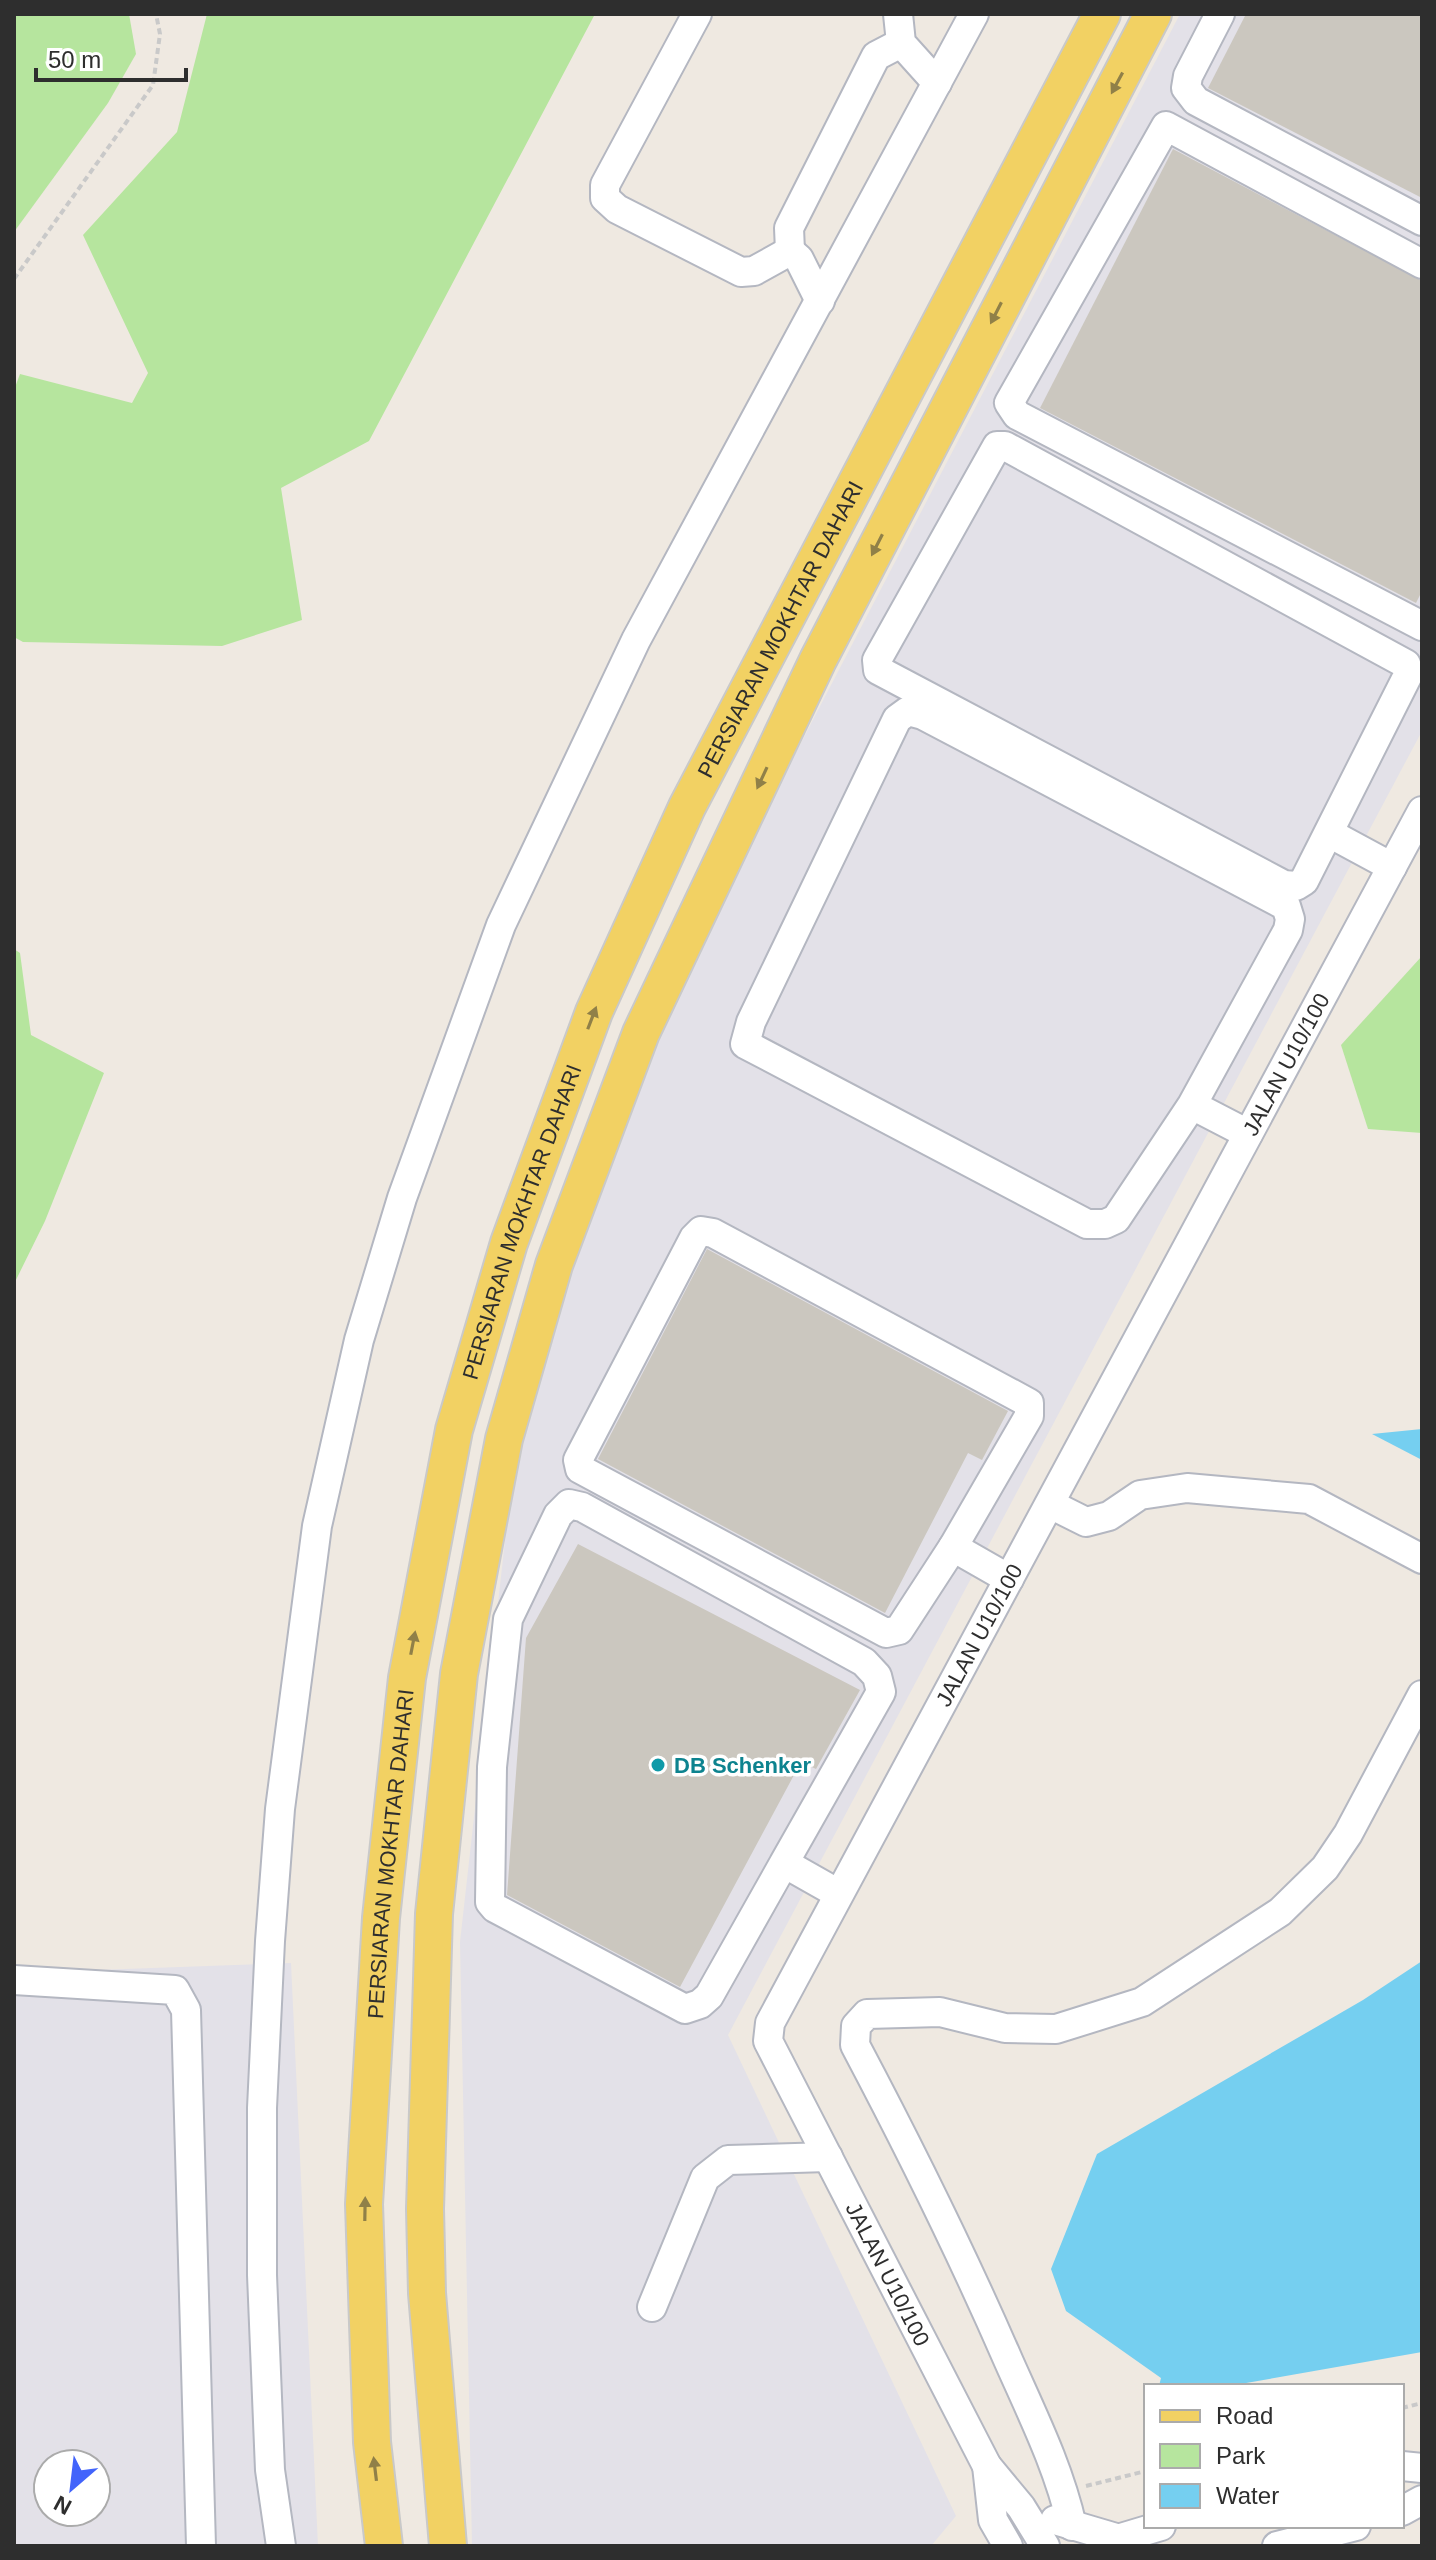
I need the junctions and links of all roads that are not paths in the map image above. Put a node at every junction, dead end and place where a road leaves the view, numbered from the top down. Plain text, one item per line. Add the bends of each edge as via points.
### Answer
1 (697, 14) edge
2 (898, 14) edge
3 (974, 14) edge
4 (1102, 14) edge
5 (1153, 14) edge
6 (1220, 14) edge
7 (901, 43) junction
8 (937, 83) junction
9 (1422, 221) edge
10 (790, 251) junction
11 (1422, 264) edge
12 (820, 301) junction
13 (1422, 626) edge
14 (1422, 811) edge
15 (1329, 833) junction
16 (1392, 867) junction
17 (1192, 1105) junction
18 (1248, 1134) junction
19 (1050, 1504) junction
20 (953, 1547) junction
21 (1422, 1559) edge
22 (1009, 1579) junction
23 (1422, 1695) edge
24 (784, 1863) junction
25 (837, 1893) junction
26 (14, 1980) edge
27 (828, 2157) junction
28 (652, 2307) dead end
29 (987, 2466) junction
30 (1422, 2500) edge
31 (1021, 2507) junction
32 (1404, 2510) edge
33 (993, 2520) junction
34 (1072, 2526) junction
35 (1154, 2528) edge
36 (1348, 2528) edge
37 (1106, 2542) edge
38 (201, 2546) edge
39 (281, 2546) edge
40 (384, 2546) edge
41 (448, 2546) edge
42 (981, 2546) edge
43 (1008, 2546) edge
44 (1045, 2546) edge
45 (1277, 2546) edge

1 - 10 street via 605,185 605,198 741,272 754,271
2 - 7 street
3 - 8 street
40 -> 4 main road, PERSIARAN MOKHTAR DAHARI via 372,2442 364,2204 381,1918 407,1678 454,1430 509,1243 594,1012 687,807
5 -> 41 main road, PERSIARAN MOKHTAR DAHARI via 825,646 641,1033 554,1265 504,1439 459,1674 434,1914 425,2209
6 - 9 street via 1188,76 1186,88 1196,101
7 - 8 street
7 - 10 street via 876,56 789,228
8 - 12 street
10 - 12 street
11 - 13 street via 1166,126 1009,403 1017,415
12 - 39 street via 636,640 501,925 402,1198 359,1340 317,1526 280,1809 270,1941 262,2275 270,2470
14 - 16 street, JALAN U10/100
15 - 15 street via 1304,881 1284,885 878,670 877,660 997,446 1406,664 1409,673
15 - 16 street
16 - 18 street, JALAN U10/100
17 - 17 street via 1288,930 1286,906 923,715 908,711 897,719 745,1044 1087,1224 1116,1219
17 - 18 street
18 - 19 street, JALAN U10/100
19 - 21 street via 1086,1522 1109,1516 1140,1495 1187,1488 1309,1499
19 - 22 street, JALAN U10/100
20 - 20 street via 899,1630 886,1633 580,1469 578,1460 701,1231 1029,1403 1029,1416
20 - 22 street
22 - 25 street, JALAN U10/100
23 - 34 street via 1325,1868 1280,1912 1142,2002 1056,2029 1005,2028 940,2012 867,2014 856,2026 855,2045 976,2287 1064,2491
24 - 24 street via 709,1996 685,2009 490,1902 492,1767 508,1619 558,1515 569,1504 864,1662 877,1676 881,1692
24 - 25 street
25 - 27 street, JALAN U10/100 via 770,2023 768,2041
26 - 38 street via 175,1990 186,2010
27 - 28 street via 728,2160 705,2178
27 - 29 street, JALAN U10/100
29 - 31 street, JALAN U10/100
29 - 33 street, JALAN U10/100
30 - 32 street
31 - 34 street
31 - 44 street, JALAN U10/100
33 - 42 street
33 - 43 street, JALAN U10/100
34 - 37 street
35 - 37 street
36 - 45 street

